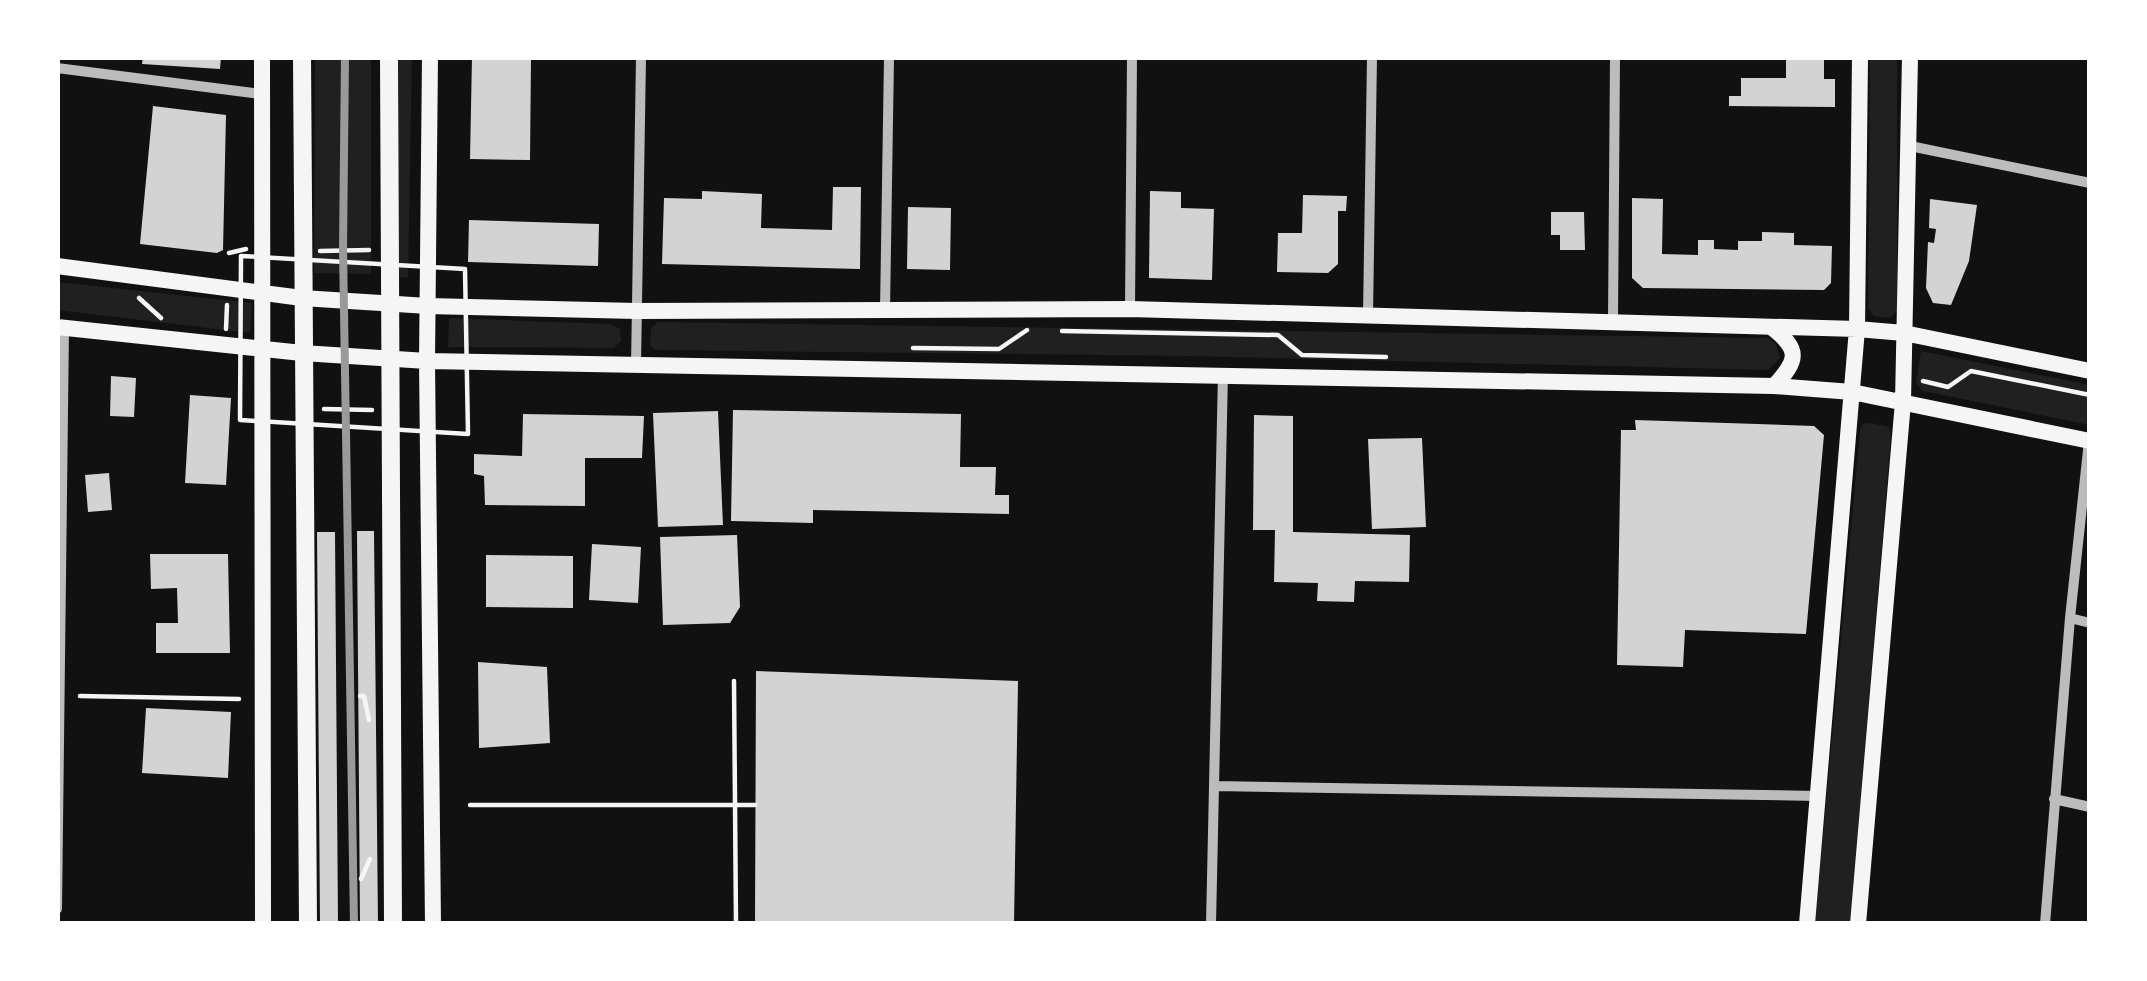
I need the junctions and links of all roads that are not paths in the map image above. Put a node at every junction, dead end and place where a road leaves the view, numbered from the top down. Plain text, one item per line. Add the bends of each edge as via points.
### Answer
1 (262, 57) edge
2 (302, 57) edge
3 (389, 57) edge
4 (430, 57) edge
5 (641, 57) edge
6 (889, 57) edge
7 (1132, 57) edge
8 (1372, 57) edge
9 (1616, 57) edge
10 (1860, 57) edge
11 (1910, 57) edge
12 (57, 68) edge
13 (261, 94) junction
14 (1910, 146) junction
15 (2090, 183) edge
16 (57, 266) edge
17 (264, 293) junction
18 (302, 298) junction
19 (391, 304) junction
20 (428, 306) junction
21 (1130, 309) junction
22 (637, 311) junction
23 (885, 311) junction
24 (1368, 315) junction
25 (1613, 320) junction
26 (61, 327) edge
27 (1771, 327) junction
28 (1857, 328) junction
29 (1904, 333) junction
30 (264, 349) junction
31 (302, 353) junction
32 (391, 360) junction
33 (427, 361) junction
34 (637, 367) junction
35 (2090, 371) edge
36 (1223, 373) junction
37 (1774, 386) junction
38 (1852, 392) junction
39 (1903, 402) junction
40 (2090, 441) edge
41 (60, 519) edge
42 (2070, 618) junction
43 (2090, 622) edge
44 (1214, 787) junction
45 (1818, 796) junction
46 (2054, 799) junction
47 (2090, 807) edge
48 (57, 909) edge
49 (263, 924) edge
50 (308, 924) edge
51 (393, 924) edge
52 (434, 924) edge
53 (1211, 924) edge
54 (1807, 924) edge
55 (1858, 924) edge
56 (2045, 924) edge

1 - 13 main road
2 - 18 main road via 311,255
3 - 19 main road via 384,258
4 - 20 main road
5 - 22 street
6 - 23 street
7 - 21 street
8 - 24 street
9 - 25 street
10 - 28 main road
11 - 14 main road
12 - 13 street
13 - 17 main road via 256,253
14 - 15 street
14 - 29 main road
16 - 17 main road
17 - 18 main road
17 - 30 main road
18 - 19 main road
18 - 31 main road
19 - 20 main road
19 - 32 main road
20 - 22 main road
20 - 33 main road
21 - 23 main road
21 - 24 main road
22 - 23 main road
22 - 34 street
24 - 25 main road
25 - 27 main road
26 - 30 main road via 241,339
26 - 41 street
27 - 28 main road
27 - 37 main road via 1794,353
28 - 29 main road
28 - 38 main road
29 - 35 main road
29 - 39 main road
30 - 31 main road
30 - 49 main road
31 - 32 main road
31 - 50 main road
32 - 33 main road
32 - 51 main road
33 - 34 main road
33 - 52 main road
34 - 36 main road
36 - 37 main road
36 - 44 street
37 - 38 main road
38 - 39 main road
38 - 45 main road
39 - 40 main road
39 - 55 main road
40 - 42 street
41 - 48 street
42 - 43 street
42 - 46 street
44 - 45 street
44 - 53 street
45 - 54 main road
46 - 47 street
46 - 56 street

